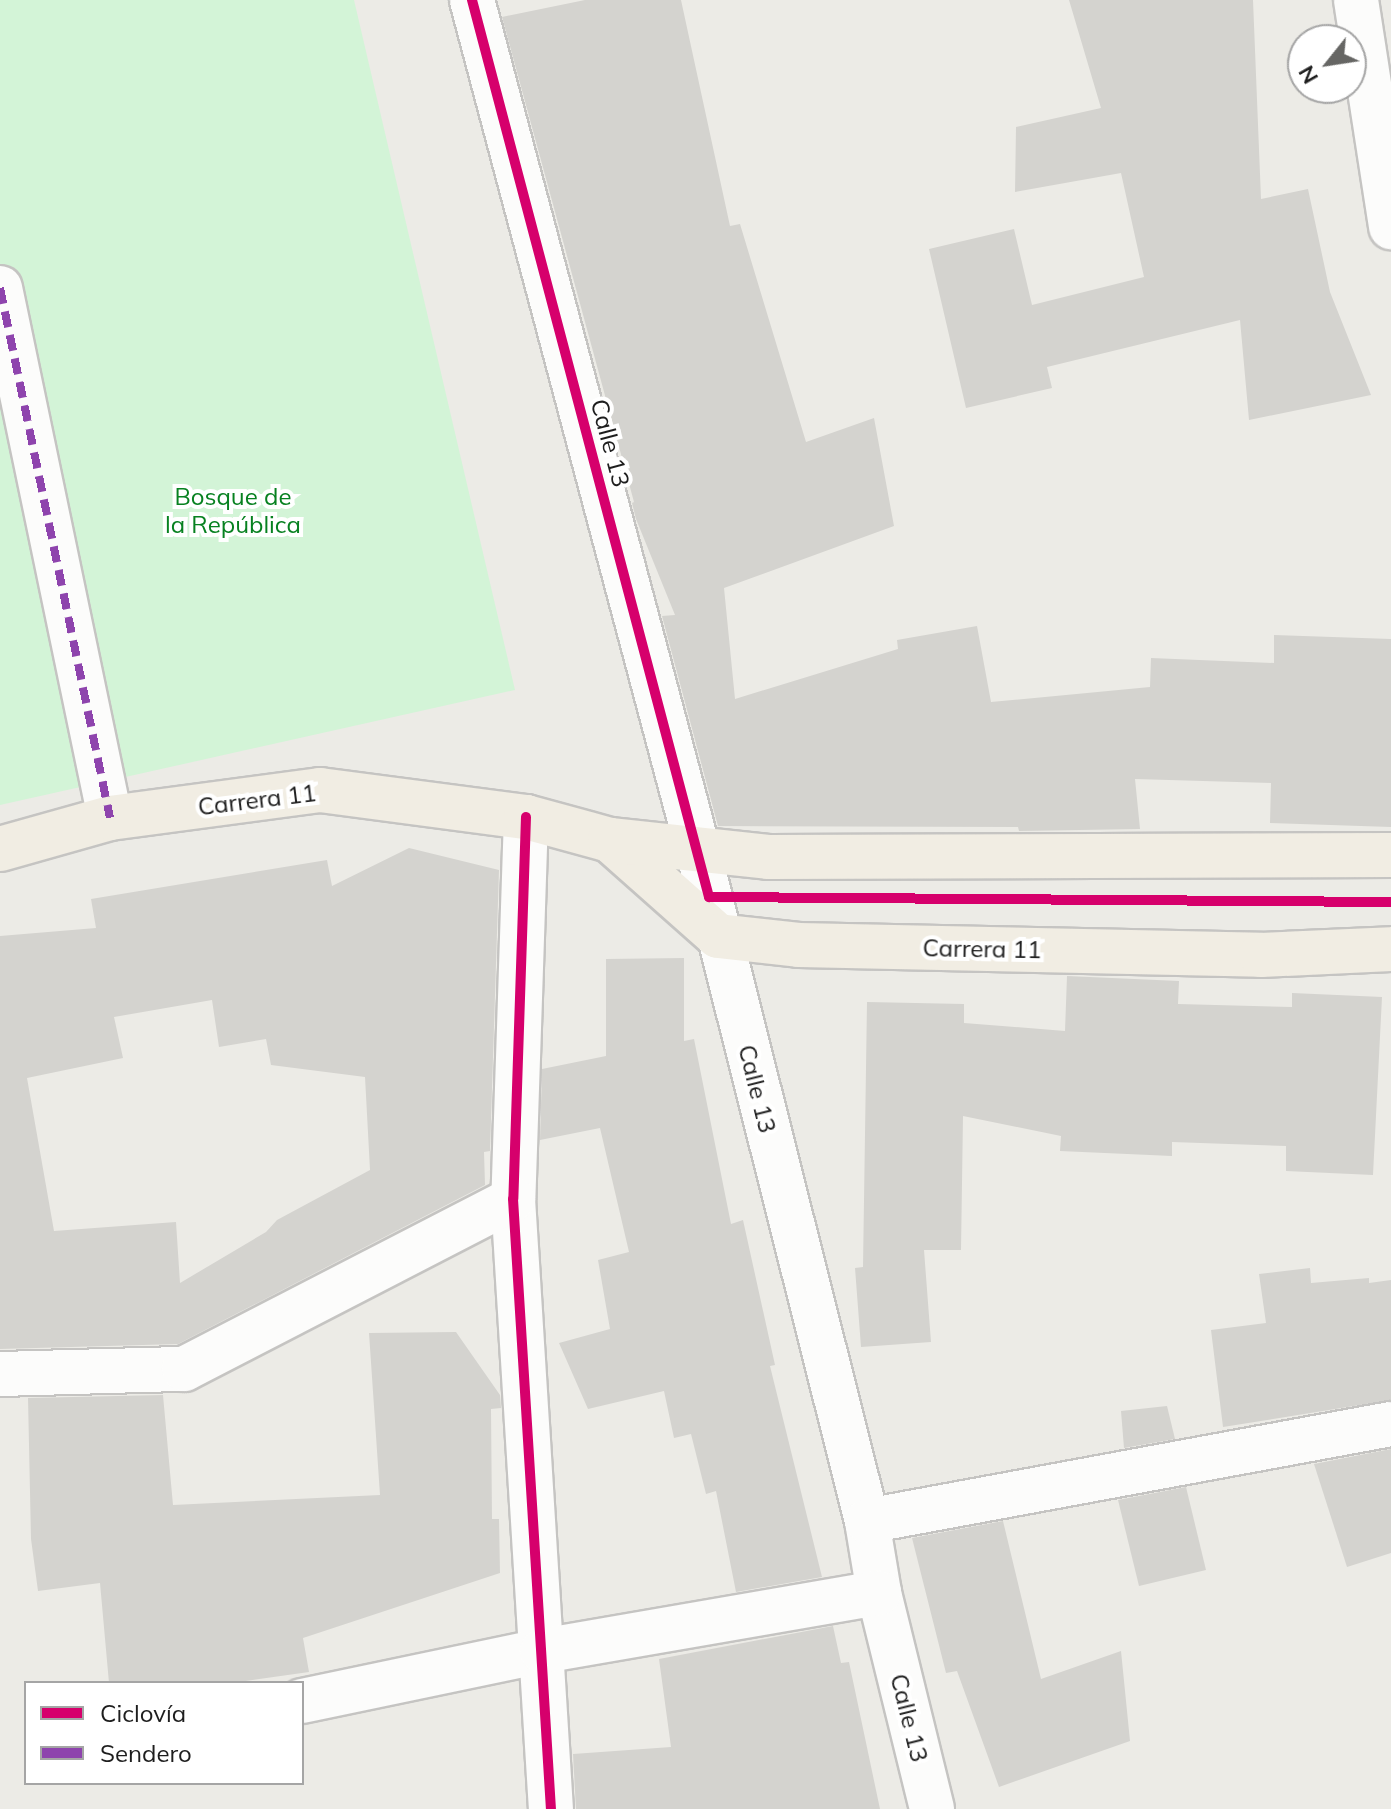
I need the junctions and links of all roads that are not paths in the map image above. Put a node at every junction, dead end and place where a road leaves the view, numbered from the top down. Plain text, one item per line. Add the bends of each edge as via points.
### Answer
1 (472, 0) edge
2 (1356, 0) edge
3 (1391, 227) edge
4 (0, 288) edge
5 (7, 355) edge
6 (526, 817) junction
7 (110, 818) junction
8 (610, 840) junction
9 (0, 849) edge
10 (698, 850) junction
11 (1391, 855) edge
12 (718, 936) junction
13 (1391, 949) edge
14 (513, 1199) junction
15 (0, 1374) edge
16 (1391, 1424) edge
17 (867, 1521) junction
18 (879, 1593) junction
19 (542, 1651) junction
20 (304, 1701) edge
21 (551, 1809) edge
22 (932, 1809) edge

1 - 10 street, Calle 13
2 - 3 street
4 - 5 street
5 - 7 street
6 - 7 main road, Carrera 11 via 320,790
6 - 8 main road, Carrera 11
6 - 14 street
7 - 9 main road, Carrera 11
8 - 10 main road, Carrera 11
8 - 12 main road, Carrera 11
10 - 11 main road, Carrera 11 via 768,857
10 - 12 street, Calle 13
12 - 13 main road, Carrera 11 via 799,945 1261,955
12 - 17 street, Calle 13
14 - 15 street via 184,1369
14 - 19 street
16 - 17 street
17 - 18 street, Calle 13
18 - 19 street
18 - 22 street, Calle 13
19 - 20 street
19 - 21 street

